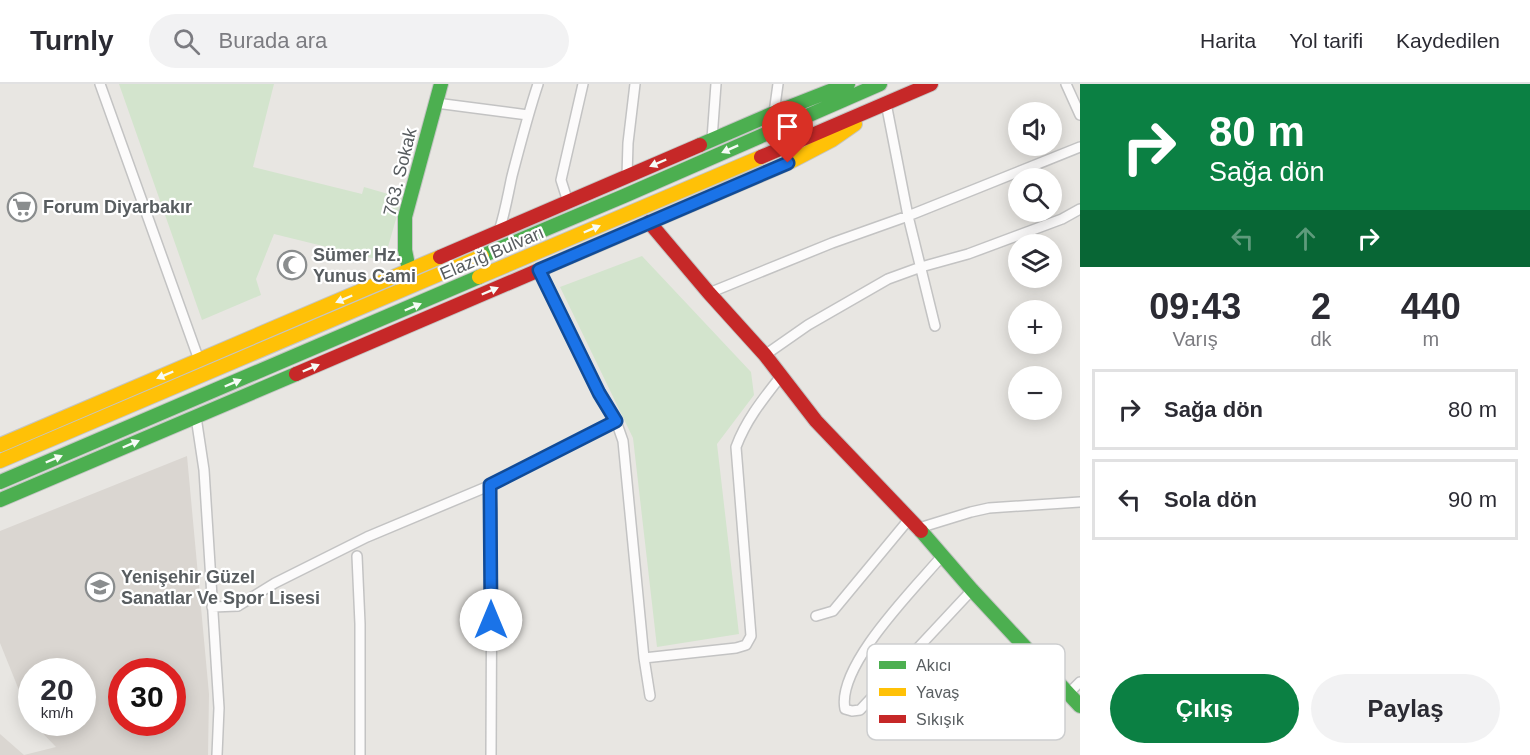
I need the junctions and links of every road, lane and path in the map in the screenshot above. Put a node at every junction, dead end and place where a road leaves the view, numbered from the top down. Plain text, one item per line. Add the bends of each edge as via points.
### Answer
1 (100, 84) edge
2 (441, 84) edge
3 (538, 84) edge
4 (583, 84) edge
5 (635, 84) edge
6 (717, 84) edge
7 (778, 84) edge
8 (880, 84) edge
9 (931, 84) edge
10 (1066, 84) edge
11 (845, 85) edge
12 (436, 103) junction
13 (886, 103) junction
14 (774, 113) junction
15 (528, 115) junction
16 (1080, 115) edge
17 (712, 139) junction
18 (1080, 147) edge
19 (627, 176) junction
20 (568, 202) junction
21 (1080, 208) edge
22 (908, 216) junction
23 (650, 222) junction
24 (499, 231) junction
25 (921, 267) junction
26 (409, 270) junction
27 (539, 270) junction
28 (709, 293) junction
29 (935, 326) dead end
30 (765, 355) junction
31 (199, 360) junction
32 (781, 376) junction
33 (196, 417) junction
34 (616, 421) junction
35 (0, 444) edge
36 (0, 462) edge
37 (0, 482) edge
38 (490, 485) junction
39 (0, 500) edge
40 (1080, 502) edge
41 (915, 523) junction
42 (357, 556) dead end
43 (942, 556) junction
44 (972, 590) junction
45 (212, 607) junction
46 (816, 616) dead end
47 (869, 644) edge
48 (922, 644) edge
49 (1021, 644) edge
50 (867, 647) edge
51 (644, 658) junction
52 (1080, 682) edge
53 (1065, 689) edge
54 (1069, 693) junction
55 (650, 696) dead end
56 (867, 702) edge
57 (1080, 706) edge
58 (217, 755) edge
59 (360, 755) edge
60 (491, 755) edge

1 - 31 street
2 - 12 main road, 763. Sokak
3 - 15 street
4 - 20 street via 561,180
5 - 19 street
6 - 17 street
7 - 14 street
8 -> 36 main road, Elazığ Bulvarı
9 - 13 main road, Elazığ Bulvarı
10 - 16 street
11 - 14 main road
12 - 15 street
12 - 26 main road, 763. Sokak via 405,217
13 - 22 street
13 - 23 main road via 832,140 788,163
37 -> 13 main road, Elazığ Bulvarı
14 - 17 main road
15 - 24 street
17 -> 19 main road
18 - 22 street
19 - 20 main road
20 - 24 main road
21 - 25 street via 1062,219 968,254
22 - 25 street
22 - 28 street
23 - 27 main road
23 - 28 main road
24 - 26 main road
25 - 29 street
25 - 30 street via 849,300
26 -> 31 main road
33 -> 27 main road
27 - 34 street
28 - 30 main road
30 - 32 main road
31 -> 35 main road
32 - 41 main road via 816,421
32 - 51 street via 752,414 736,447 751,636 746,645 736,648
39 -> 33 main road
33 - 45 street via 204,470
34 - 38 street
34 - 51 street via 623,441
38 - 45 street via 367,537 238,606
38 - 60 street
40 - 41 street via 989,508
41 - 43 main road
41 - 46 street via 833,611
42 - 59 street
43 - 44 main road
43 - 47 street
44 - 48 street
44 - 49 main road
45 - 58 street via 219,708
50 - 56 street via 850,675 844,702 846,709 852,711 860,710
51 - 55 street
52 - 54 street
53 - 54 main road
54 - 57 main road

